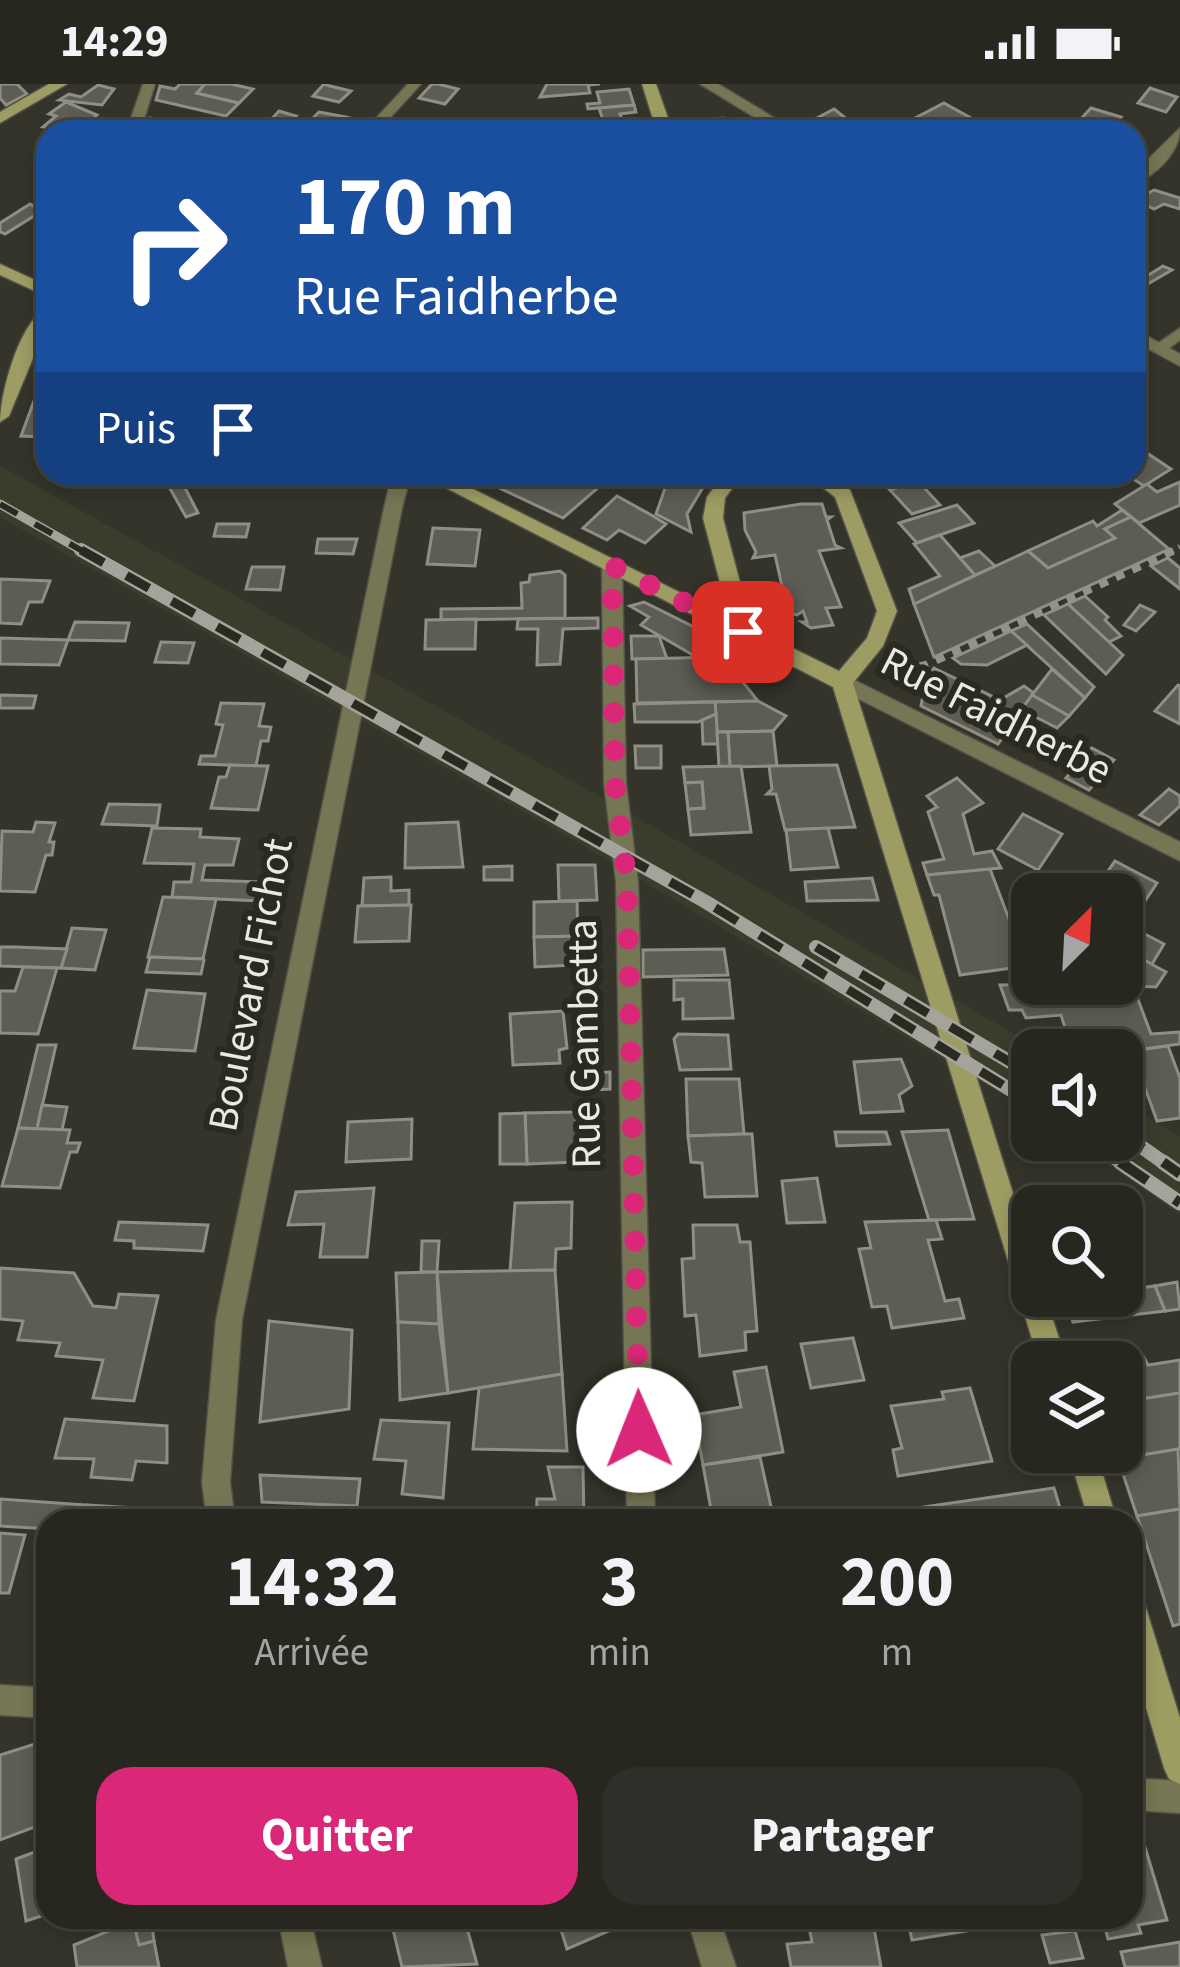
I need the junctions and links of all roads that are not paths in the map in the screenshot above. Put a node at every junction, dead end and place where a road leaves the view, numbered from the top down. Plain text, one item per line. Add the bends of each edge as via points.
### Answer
1 (60, 84) edge
2 (149, 84) edge
3 (415, 84) edge
4 (650, 84) edge
5 (707, 84) edge
6 (0, 118) edge
7 (137, 120) edge
8 (381, 120) edge
9 (661, 120) edge
10 (769, 120) edge
11 (1180, 133) edge
12 (1146, 172) edge
13 (0, 269) edge
14 (36, 286) edge
15 (36, 330) edge
16 (1180, 333) edge
17 (1146, 341) edge
18 (1160, 349) junction
19 (1180, 361) edge
20 (0, 416) edge
21 (398, 486) edge
22 (452, 486) edge
23 (725, 486) edge
24 (831, 486) edge
25 (612, 566) junction
26 (743, 632) junction
27 (842, 682) junction
28 (1180, 852) edge
29 (1011, 1228) edge
30 (1088, 1473) edge
31 (219, 1509) edge
32 (641, 1509) edge
33 (1099, 1509) edge
34 (1143, 1647) edge
35 (0, 1700) edge
36 (36, 1702) edge
37 (1180, 1768) edge
38 (1143, 1794) edge
39 (1180, 1797) edge
40 (297, 1929) edge
41 (708, 1929) edge
42 (305, 1967) edge
43 (719, 1967) edge

1 - 6 street
2 - 7 lane
3 - 8 lane
4 - 9 street
5 - 10 street
11 - 12 street
13 - 14 street
15 - 20 street
16 - 18 lane
17 - 18 street
18 - 19 street
21 - 31 street, Boulevard Fichot via 229,1320
22 - 25 street
23 - 26 street via 713,518
24 - 27 street via 843,494 887,610 876,641
25 - 26 street
25 - 32 street, Rue Gambetta
26 - 27 street
27 - 28 street, Rue Faidherbe
27 - 29 street
30 - 33 street
34 - 37 street
35 - 36 street
38 - 39 street
40 - 42 street
41 - 43 street

